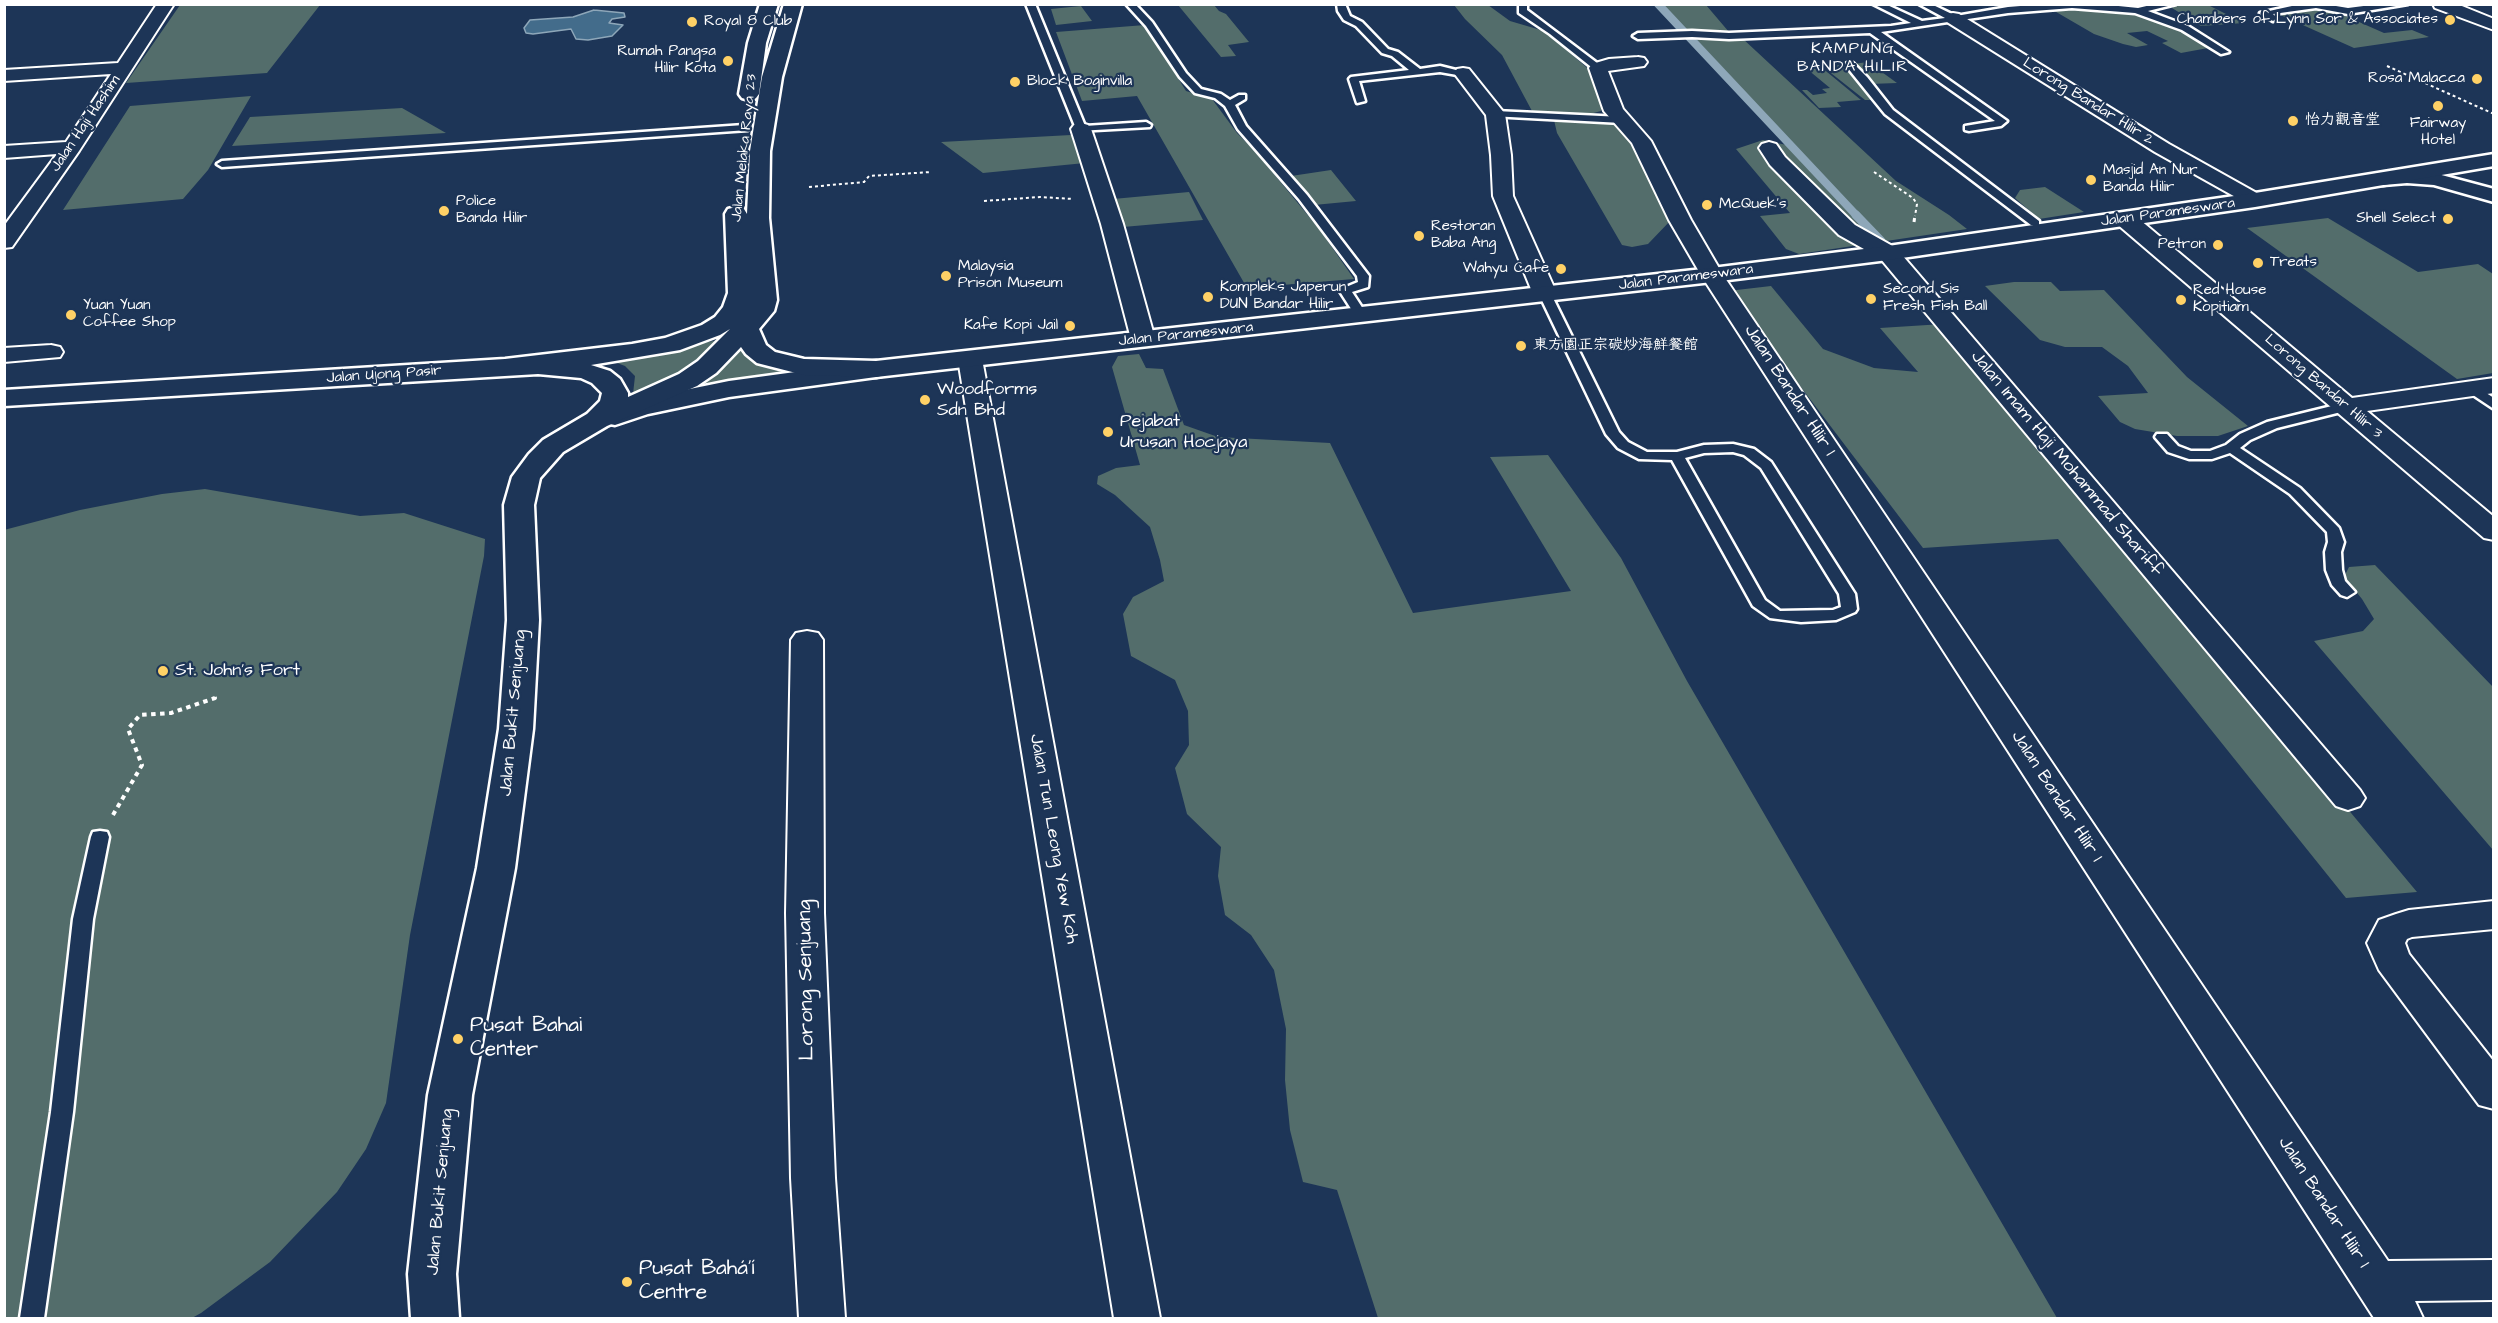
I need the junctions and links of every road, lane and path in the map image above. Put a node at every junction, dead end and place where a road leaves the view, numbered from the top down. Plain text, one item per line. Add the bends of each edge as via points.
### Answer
1 (166, 4) edge
2 (769, 4) edge
3 (793, 4) edge
4 (1030, 4) edge
5 (1130, 4) edge
6 (1341, 4) edge
7 (1523, 4) edge
8 (1877, 4) edge
9 (1923, 4) edge
10 (2172, 4) edge
11 (2305, 4) edge
12 (2404, 4) edge
13 (2442, 4) edge
14 (2316, 6) edge
15 (2136, 10) junction
16 (1953, 18) junction
17 (2273, 18) dead end
18 (1920, 24) junction
19 (2493, 25) edge
20 (1872, 30) junction
21 (1638, 36) dead end
22 (782, 42) junction
23 (757, 43) junction
24 (2224, 52) dead end
25 (1638, 62) dead end
26 (1850, 65) dead end
27 (2387, 66) dead end
28 (124, 68) junction
29 (1598, 68) junction
30 (1417, 71) junction
31 (1463, 73) joint
32 (4, 76) edge
33 (1242, 97) dead end
34 (1360, 101) dead end
35 (1229, 104) junction
36 (1495, 114) junction
37 (2493, 114) edge
38 (1622, 120) junction
39 (1146, 125) dead end
40 (744, 128) junction
41 (1970, 128) dead end
42 (1082, 129) junction
43 (72, 147) junction
44 (1769, 148) dead end
45 (4, 152) edge
46 (2493, 161) edge
47 (222, 164) dead end
48 (931, 172) dead end
49 (1874, 172) dead end
50 (2383, 179) junction
51 (809, 187) dead end
52 (2493, 194) edge
53 (2255, 200) junction
54 (984, 201) dead end
55 (1078, 203) dead end
56 (2125, 219) junction
57 (2035, 223) dead end
58 (4, 242) edge
59 (1927, 247) junction
60 (1888, 253) junction
61 (1712, 275) junction
62 (740, 293) junction
63 (1545, 294) junction
64 (1361, 315) junction
65 (746, 328) junction
66 (1143, 339) junction
67 (51, 351) dead end
68 (4, 355) edge
69 (970, 359) junction
70 (505, 367) junction
71 (876, 369) junction
72 (2482, 387) edge
73 (4, 398) edge
74 (2493, 405) edge
75 (2344, 407) junction
76 (590, 425) junction
77 (2162, 437) dead end
78 (2232, 448) junction
79 (1677, 456) junction
80 (2493, 532) edge
81 (2347, 592) dead end
82 (807, 640) dead end
83 (214, 694) dead end
84 (2348, 798) dead end
85 (100, 837) joint
86 (2493, 915) edge
87 (2493, 1093) edge
88 (2493, 1280) edge
89 (2374, 1281) junction
90 (32, 1318) edge
91 (435, 1318) edge
92 (822, 1318) edge
93 (1137, 1318) edge
94 (2400, 1318) edge

1 - 28 street, Jalan Haji Hashim
2 - 23 main road, Jalan Melaka Raya 23
3 - 22 main road, Jalan Melaka Raya 23
4 - 42 lane
5 - 35 lane via 1163,40 1183,75 1198,91 1218,96
6 - 30 lane via 1347,18 1359,24 1385,51
7 - 29 lane via 1522,10
8 - 18 lane
9 - 16 lane
10 - 15 lane
11 - 14 lane
12 - 14 lane via 2348,11
13 - 19 street
14 - 17 lane via 2264,13
15 - 16 lane via 2072,5
15 - 24 lane via 2185,28
16 - 18 lane
16 - 53 street, Lorong Bandar Hilir 2 via 2162,148
18 - 20 lane
20 - 21 lane
20 - 41 lane via 2002,121
22 - 23 main road
22 - 65 main road, Jalan Melaka Raya 23 via 760,152 758,218 765,300 762,311
23 - 40 main road, Jalan Melaka Raya 23
25 - 29 street via 1609,63
26 - 57 lane via 1889,111
27 - 37 path
28 - 32 street
28 - 43 street, Jalan Haji Hashim
29 - 38 street, Jalan Bandar Hilir 1 via 1614,111
30 - 31 lane
30 - 34 lane via 1354,79
31 - 36 street
33 - 35 lane
35 - 64 lane via 1242,127 1364,276 1364,284 1345,290
36 - 38 lane
36 - 63 street via 1503,196
38 - 61 street, Jalan Bandar Hilir 1 via 1641,141
39 - 42 lane
40 - 47 lane
40 - 62 main road, Jalan Melaka Raya 23 via 736,222
42 - 66 street
43 - 45 street
43 - 58 street, Jalan Haji Hashim
44 - 60 street, Jalan Imam Haji Mohammad Shariff via 1777,161 1847,230
46 - 50 main road, Jalan Parameswara
46 - 52 main road via 2483,166 2480,173
48 - 51 path via 869,176 864,183
49 - 59 path via 1913,198 1917,204 1911,234
50 - 52 main road via 2434,179
50 - 53 main road, Jalan Parameswara
53 - 56 main road, Jalan Parameswara
54 - 55 path via 1040,197 1072,199
56 - 59 main road, Jalan Parameswara
56 - 75 street, Lorong Bandar Hilir 3
59 - 60 main road, Jalan Parameswara
60 - 61 main road, Jalan Parameswara
60 - 84 street, Jalan Imam Haji Mohammad Shariff
61 - 63 main road, Jalan Parameswara
61 - 89 street, Jalan Bandar Hilir 1
62 - 65 main road, Jalan Melaka Raya 23
62 - 70 main road, Jalan Ujong Pasir via 735,309 723,322 671,345
63 - 64 main road, Jalan Parameswara
63 - 79 lane via 1613,435 1644,456
64 - 66 main road, Jalan Parameswara
65 - 71 main road via 756,349 781,363 839,370
65 - 76 main road, Jalan Melaka Raya 23 via 707,367 687,380
66 - 69 main road, Jalan Parameswara
67 - 68 street
69 - 71 main road, Jalan Parameswara
69 - 93 street, Jalan Tun Leong Yew Koh
70 - 73 main road, Jalan Ujong Pasir
70 - 76 main road via 562,368 601,376 615,393 613,404
71 - 76 main road, Jalan Bukit Senjuang via 729,388 641,407
72 - 74 lane
72 - 75 street
75 - 78 lane via 2272,426 2245,437
75 - 80 street, Lorong Bandar Hilir 3
76 - 91 main road, Jalan Bukit Senjuang via 553,446 539,460 526,477 519,505 523,620 516,729 496,868 450,1095 432,1274
77 - 78 lane via 2173,449 2188,455
78 - 81 lane via 2295,491 2334,531 2334,570
79 - 79 lane via 1760,603 1776,615 1801,617 1836,615 1849,609 1847,594 1766,465 1749,452 1733,448 1704,449
82 - 92 street, Lorong Senjuang via 805,914 813,1178
83 - 85 path via 215,698 171,713 140,715 128,729 142,765
85 - 90 lane via 83,919 62,1112
86 - 87 street via 2409,924 2392,930 2385,943 2393,960
88 - 89 street
89 - 94 street, Jalan Bandar Hilir 1

